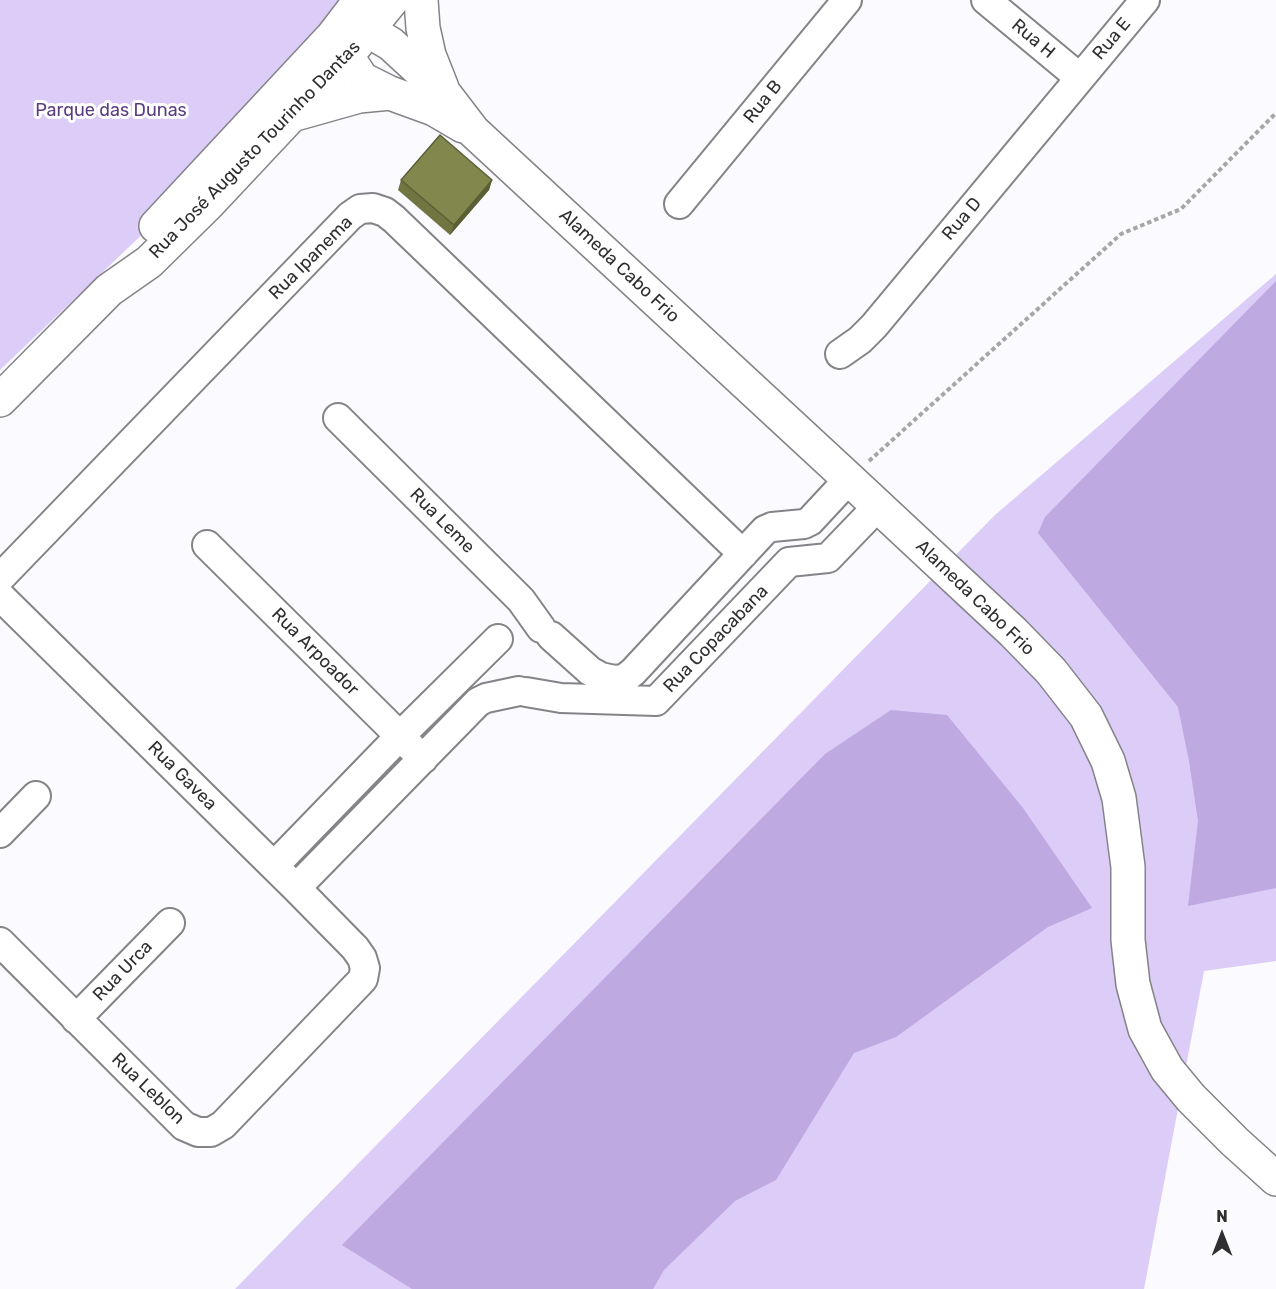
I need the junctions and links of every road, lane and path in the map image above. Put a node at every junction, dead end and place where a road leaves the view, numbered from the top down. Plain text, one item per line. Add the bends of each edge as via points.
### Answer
1 (392, 0) edge
2 (421, 0) edge
3 (847, 0) edge
4 (986, 0) edge
5 (1145, 0) edge
6 (351, 28) edge
7 (1080, 78) junction
8 (390, 93) junction
9 (444, 93) junction
10 (1276, 113) edge
11 (295, 114) junction
12 (473, 131) junction
13 (679, 204) dead end
14 (109, 290) junction
15 (840, 354) dead end
16 (0, 400) edge
17 (338, 418) dead end
18 (849, 479) junction
19 (878, 506) junction
20 (784, 526) junction
21 (207, 545) dead end
22 (743, 554) junction
23 (822, 560) junction
24 (0, 578) edge
25 (0, 596) edge
26 (546, 632) junction
27 (498, 639) junction
28 (624, 690) junction
29 (522, 692) junction
30 (400, 736) junction
31 (423, 759) junction
32 (36, 796) dead end
33 (0, 833) edge
34 (274, 866) junction
35 (296, 888) junction
36 (170, 923) dead end
37 (0, 942) edge
38 (362, 958) joint
39 (76, 1019) junction
40 (1276, 1179) edge

1 - 6 main road, Rua José Augusto Tourinho Dantas
2 - 9 main road via 429,55
3 - 13 street, Rua B
4 - 7 street, Rua H
5 - 7 street, Rua E
6 - 8 main road, Alameda Cabo Frio via 362,79
6 - 9 main road, Alameda Cabo Frio via 391,44
6 - 11 main road, Rua José Augusto Tourinho Dantas
6 - 14 main road, Rua José Augusto Tourinho Dantas via 134,250
7 - 15 street, Rua D via 874,326
8 - 11 main road via 359,96
8 - 12 main road, Alameda Cabo Frio
9 - 12 main road, Alameda Cabo Frio
10 - 18 path via 1181,209 1121,234
11 - 14 main road, Rua José Augusto Tourinho Dantas via 148,262
12 - 18 main road, Alameda Cabo Frio
14 - 16 main road, Rua José Augusto Tourinho Dantas
17 - 26 street, Rua Leme via 521,600
18 - 19 main road, Alameda Cabo Frio
18 - 20 street, Rua Copacabana via 810,521
19 - 23 street
19 - 40 main road, Alameda Cabo Frio via 1013,632 1051,671 1086,716 1108,761 1119,798 1128,867 1128,940 1145,1029 1167,1069 1191,1098
20 - 22 street, Rua Copacabana via 765,530
20 - 23 street
21 - 30 street, Rua Arpoador
22 - 24 street, Rua Ipanema via 394,219 373,208 360,209 350,216
22 - 28 street, Rua Copacabana via 633,672
23 - 28 street, Rua Copacabana via 789,562 656,701
25 - 34 street, Rua Gavea
26 - 27 street via 529,625 517,626
26 - 28 street, Rua Copacabana via 590,671 614,680
26 - 29 street, Rua Copacabana via 558,647 557,671 541,688
27 - 29 street, Rua Copacabana via 493,652 498,677
27 - 30 street
28 - 29 street, Rua Copacabana via 547,697
29 - 31 street, Rua Copacabana via 478,702
30 - 31 street, Rua Arpoador
30 - 34 street
31 - 35 street, Rua Copacabana
32 - 33 street
34 - 35 street, Rua Gavea
35 - 38 street, Rua Gavea
36 - 39 street, Rua Urca
37 - 39 street, Rua Leblon
38 - 39 street, Rua Leblon via 363,979 223,1125 211,1132 184,1126

